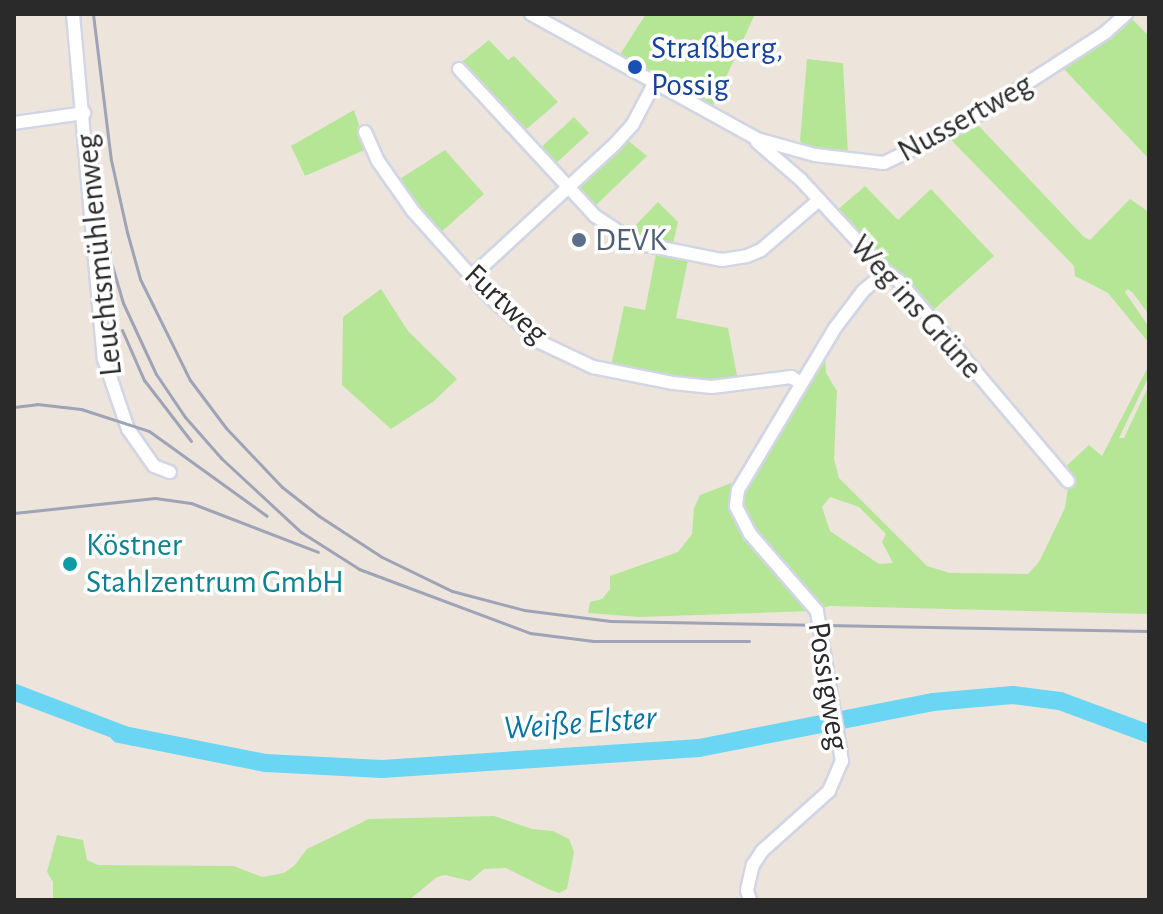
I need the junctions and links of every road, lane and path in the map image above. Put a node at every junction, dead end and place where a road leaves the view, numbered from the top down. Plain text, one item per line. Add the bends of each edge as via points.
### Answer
1 (73, 14) edge
2 (531, 14) edge
3 (1126, 14) edge
4 (459, 69) dead end
5 (655, 82) junction
6 (84, 113) junction
7 (14, 123) edge
8 (365, 132) dead end
9 (757, 139) junction
10 (568, 188) junction
11 (819, 200) junction
12 (886, 272) junction
13 (472, 276) junction
14 (801, 383) junction
15 (170, 472) dead end
16 (1068, 481) dead end
17 (750, 900) edge

1 - 6 street, Leuchtsmühlenweg
2 - 5 street, Nussertweg
3 - 9 street, Nussertweg via 1052,68 900,158 860,161
4 - 10 street
5 - 9 street, Nussertweg
5 - 10 street via 633,124
6 - 7 street, Leuchtsmühlenweg
6 - 15 street, Leuchtsmühlenweg via 104,359 128,429 154,466
8 - 13 street, Furtweg via 392,184
9 - 11 street, Weg ins Grüne
10 - 11 street via 621,237 722,260 755,253
10 - 13 street
11 - 12 street, Weg ins Grüne
12 - 14 street, Possigweg via 863,291
12 - 16 street, Weg ins Grüne via 935,321
13 - 14 street, Furtweg via 521,328 593,367 712,387 791,377
14 - 17 street, Possigweg via 745,475 736,506 750,534 817,611 842,761 829,791 762,851 753,865

